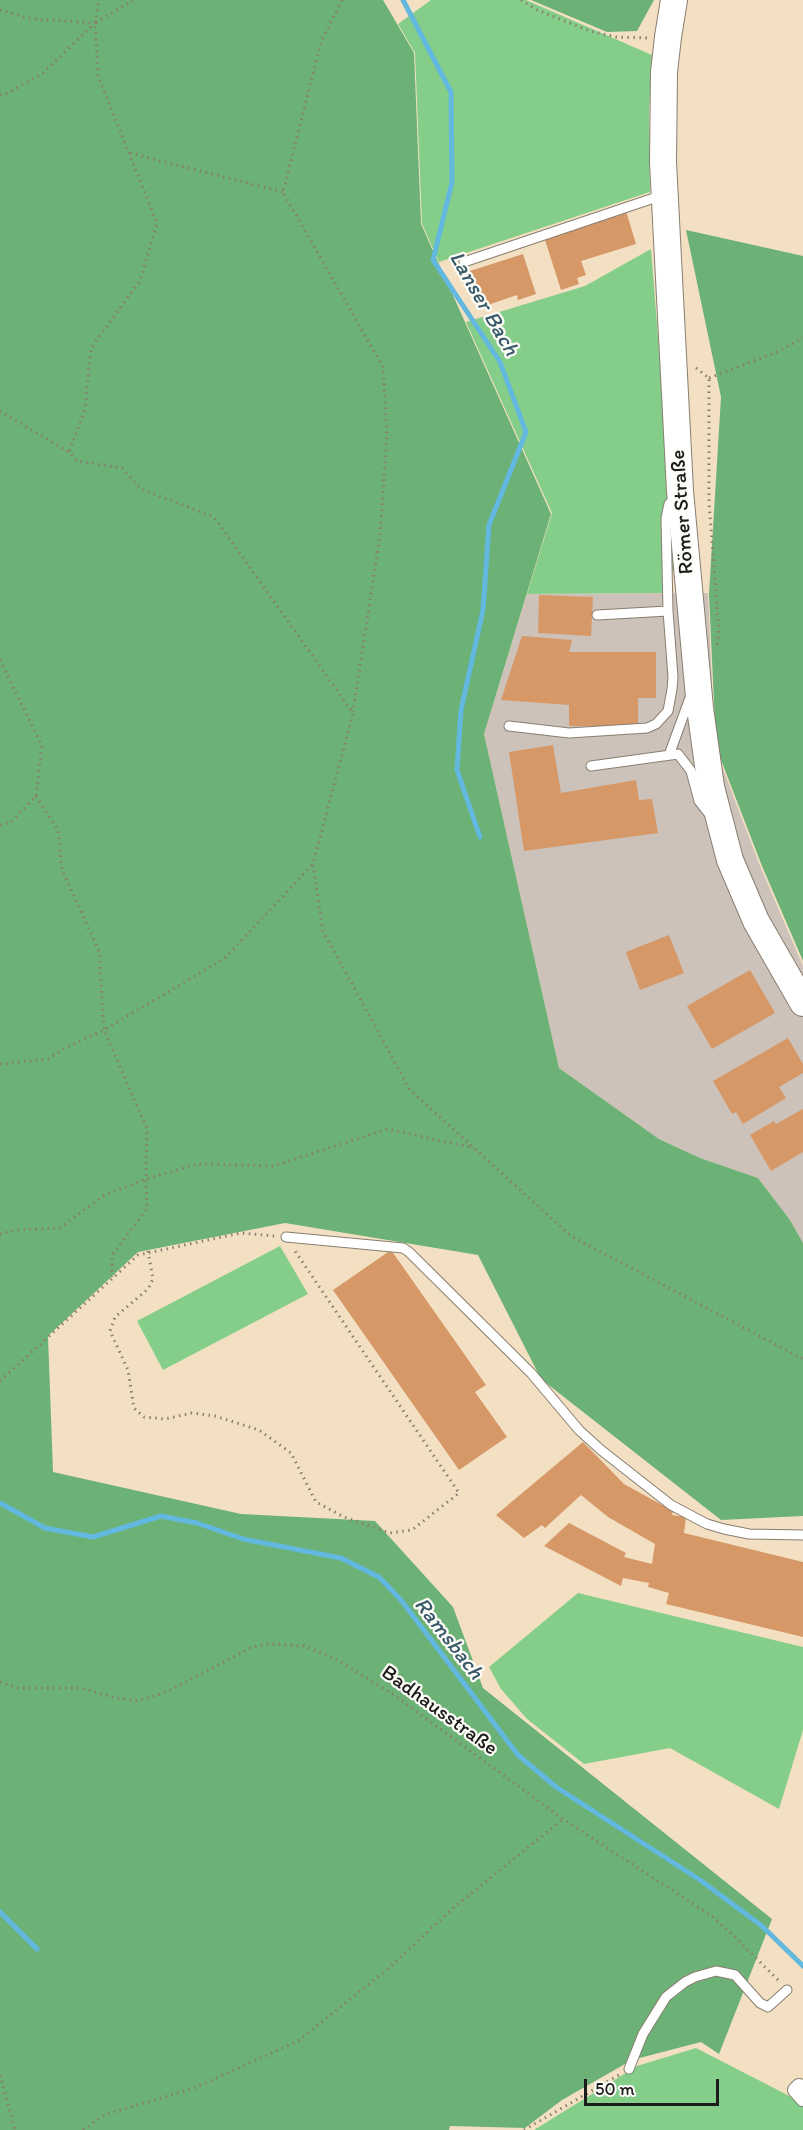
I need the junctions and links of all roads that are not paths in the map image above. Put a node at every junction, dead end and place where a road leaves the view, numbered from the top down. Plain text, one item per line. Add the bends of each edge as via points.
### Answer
1 (674, 0) edge
2 (664, 194) junction
3 (464, 262) dead end
4 (680, 491) junction
5 (668, 611) junction
6 (597, 615) dead end
7 (697, 676) junction
8 (509, 726) dead end
9 (669, 755) junction
10 (591, 766) dead end
11 (721, 828) junction
12 (803, 1003) edge
13 (286, 1237) road end
14 (803, 1535) edge
15 (787, 1990) road end
16 (629, 2069) road end
17 (803, 2087) edge
18 (803, 2099) edge

1 - 2 main road, Römer Straße via 663,98
2 - 3 lane
2 - 4 main road, Römer Straße
4 - 5 lane via 669,504 666,518
4 - 7 main road, Römer Straße
5 - 6 lane
5 - 8 lane via 672,689 668,711 656,724 569,734
7 - 9 lane
7 - 11 main road, Römer Straße via 708,768
9 - 10 lane
9 - 11 lane via 678,754 691,771 699,801
11 - 12 main road, Römer Straße via 756,921
13 - 14 lane via 403,1248 531,1373 579,1430 671,1505 724,1529 749,1534
15 - 16 lane via 768,2007 735,1975 716,1971 695,1977 666,1997
17 - 18 street via 795,2090

